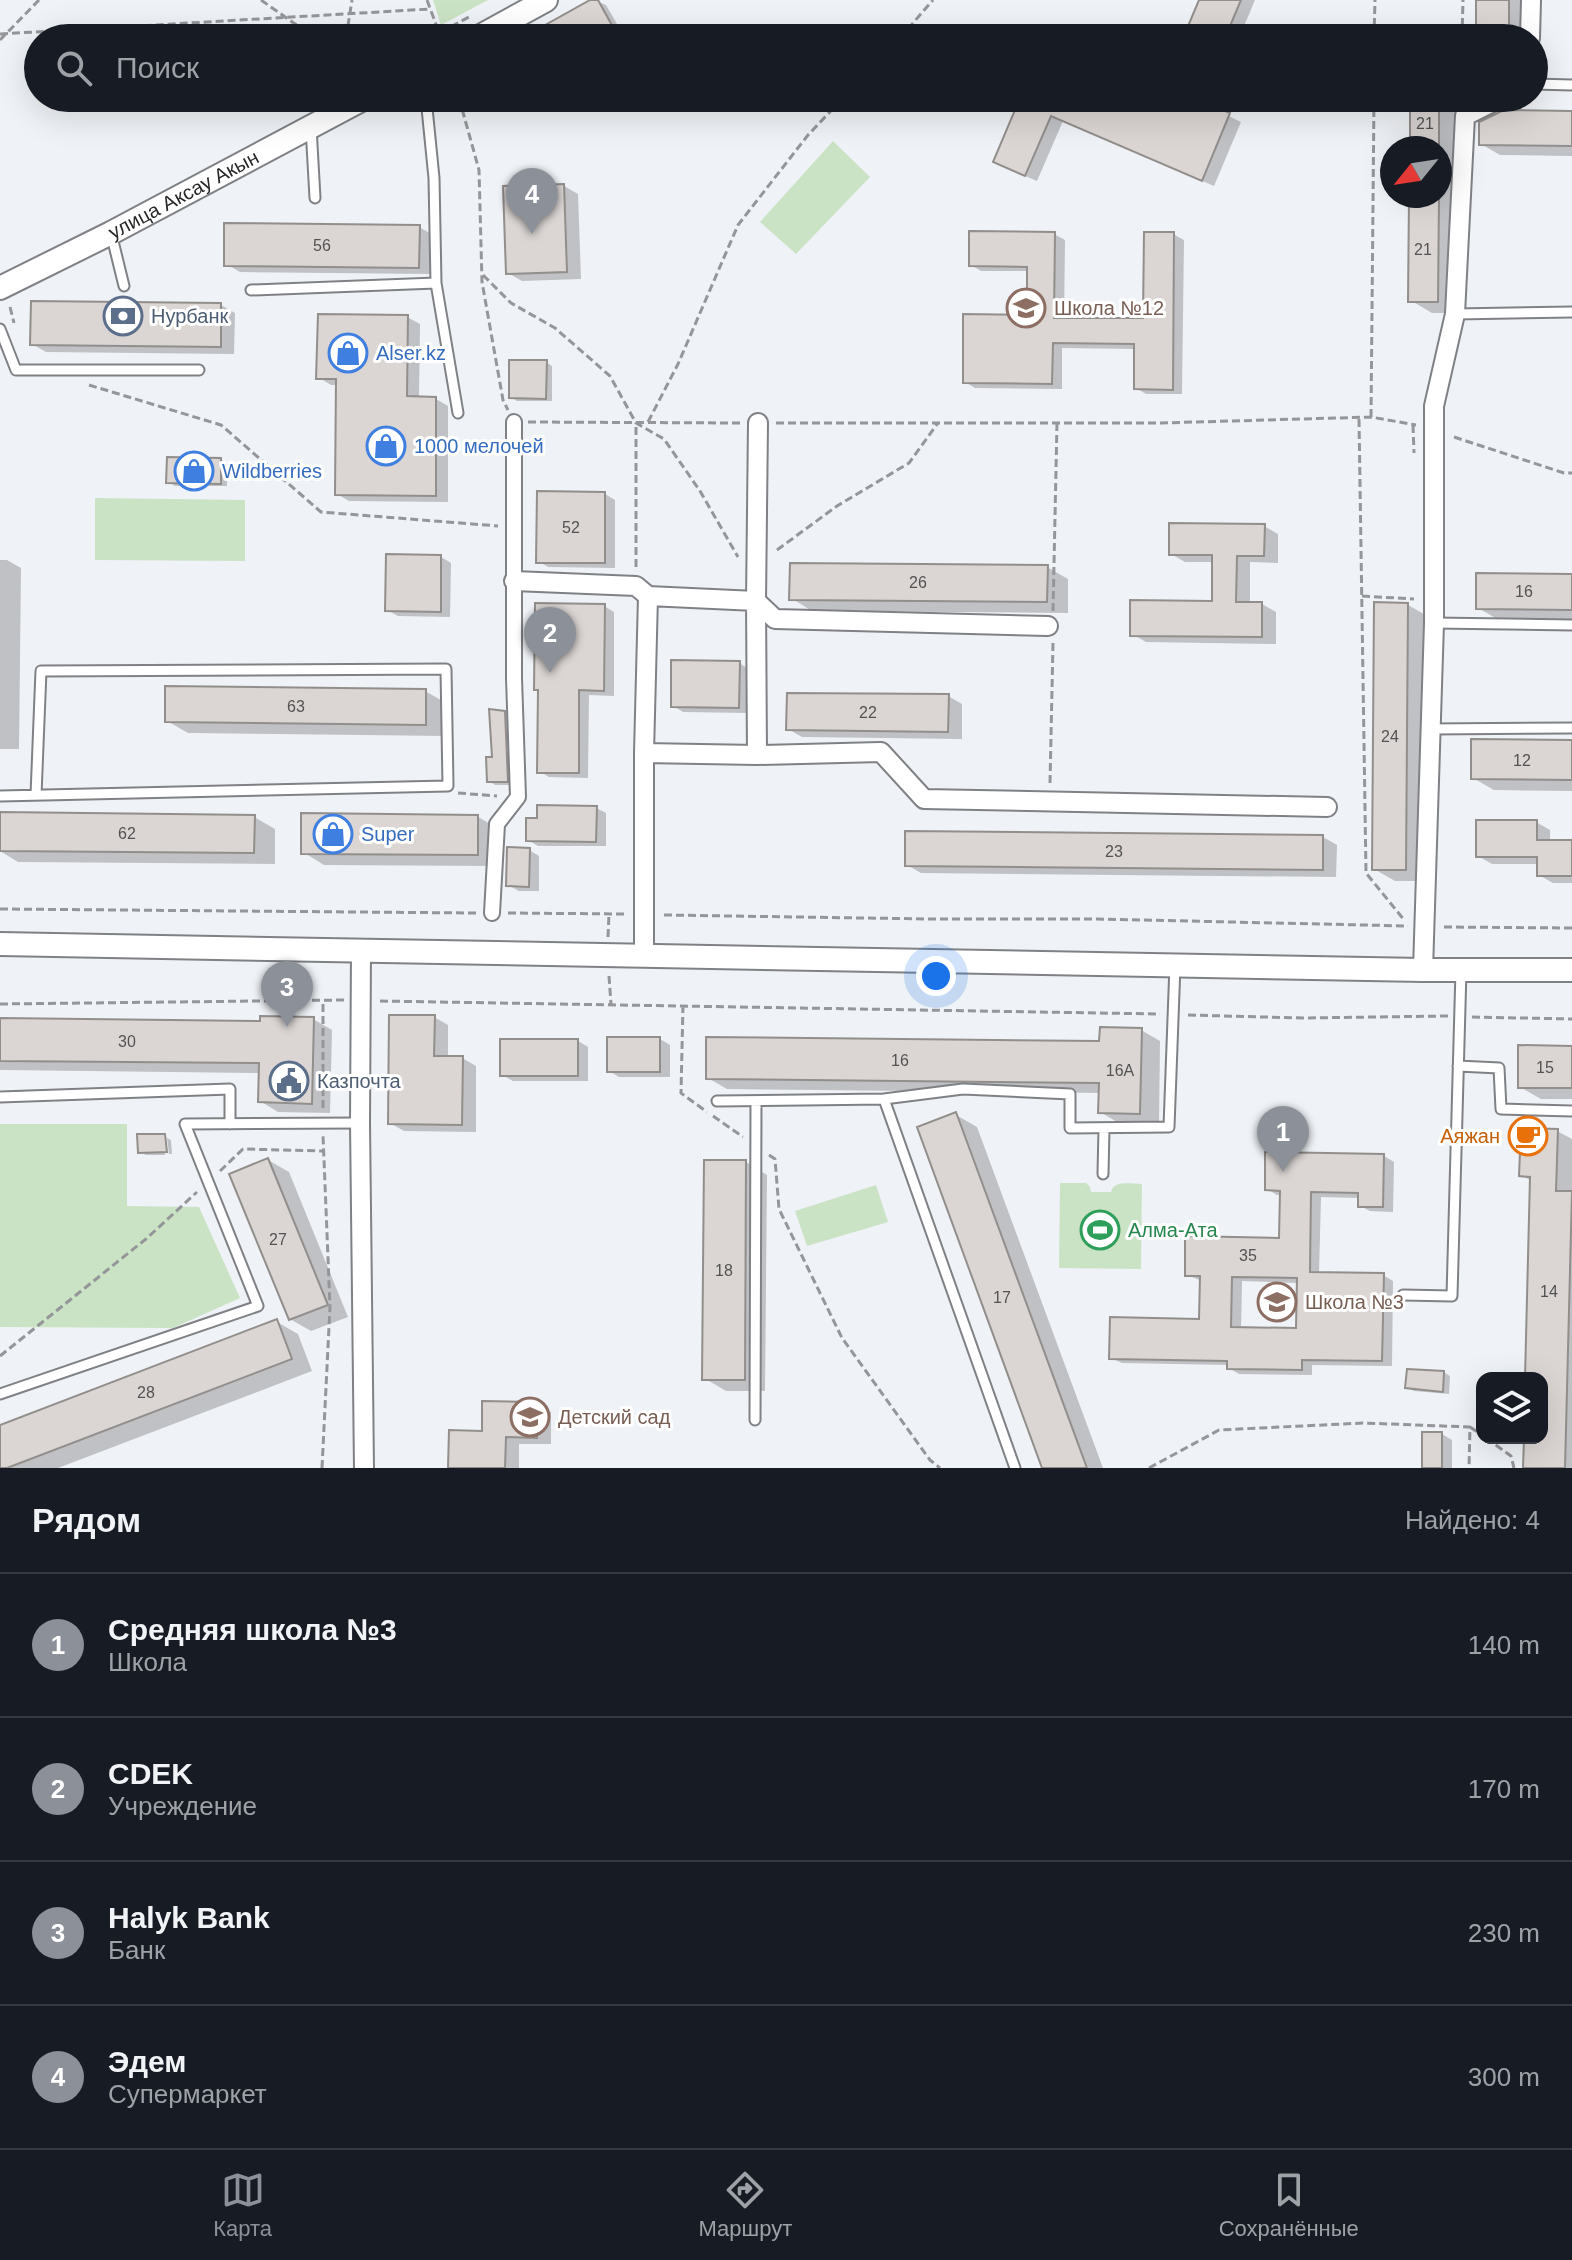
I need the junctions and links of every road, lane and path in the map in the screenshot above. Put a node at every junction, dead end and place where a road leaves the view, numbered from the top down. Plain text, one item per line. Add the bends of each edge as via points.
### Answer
1 (39, 0) edge
2 (261, 0) edge
3 (352, 0) edge
4 (427, 0) edge
5 (546, 0) edge
6 (933, 0) edge
7 (1375, 0) edge
8 (1463, 0) edge
9 (1531, 0) edge
10 (430, 9) junction
11 (350, 13) junction
12 (288, 17) junction
13 (172, 24) edge
14 (297, 24) edge
15 (348, 24) edge
16 (436, 24) edge
17 (502, 24) edge
18 (913, 24) edge
19 (1374, 24) edge
20 (1462, 24) edge
21 (1530, 24) edge
22 (24, 33) edge
23 (7, 34) junction
24 (0, 37) edge
25 (1548, 84) edge
26 (1572, 85) edge
27 (348, 112) edge
28 (427, 112) edge
29 (463, 112) edge
30 (830, 112) edge
31 (1374, 112) edge
32 (1473, 112) edge
33 (311, 127) junction
34 (315, 198) dead end
35 (111, 233) junction
36 (482, 274) junction
37 (436, 283) junction
38 (124, 286) dead end
39 (251, 290) dead end
40 (4, 295) edge
41 (1572, 312) edge
42 (1455, 314) junction
43 (15, 327) dead end
44 (0, 329) edge
45 (60, 370) junction
46 (199, 370) dead end
47 (458, 413) dead end
48 (1359, 417) junction
49 (1371, 417) junction
50 (514, 422) junction
51 (648, 422) junction
52 (636, 423) junction
53 (758, 423) junction
54 (938, 423) junction
55 (1434, 431) junction
56 (1572, 473) edge
57 (514, 528) junction
58 (749, 571) junction
59 (514, 581) junction
60 (642, 591) junction
61 (1362, 596) junction
62 (1434, 599) junction
63 (756, 601) junction
64 (1434, 623) junction
65 (1572, 625) edge
66 (1048, 626) dead end
67 (1572, 728) edge
68 (1430, 729) junction
69 (644, 753) junction
70 (757, 755) junction
71 (448, 786) junction
72 (36, 795) junction
73 (0, 796) edge
74 (518, 797) junction
75 (1327, 807) dead end
76 (0, 909) edge
77 (1409, 911) dead end
78 (492, 913) junction
79 (644, 915) junction
80 (1416, 926) junction
81 (1572, 928) edge
82 (0, 944) edge
83 (361, 950) junction
84 (644, 955) junction
85 (1175, 965) junction
86 (1423, 970) junction
87 (1461, 970) junction
88 (1572, 970) edge
89 (323, 1000) junction
90 (361, 1000) junction
91 (0, 1004) edge
92 (683, 1005) junction
93 (1173, 1015) junction
94 (1459, 1016) junction
95 (1572, 1019) edge
96 (1458, 1066) junction
97 (0, 1097) edge
98 (884, 1099) junction
99 (717, 1101) dead end
100 (756, 1101) junction
101 (1572, 1111) edge
102 (323, 1123) junction
103 (360, 1123) junction
104 (230, 1124) junction
105 (1104, 1128) junction
106 (756, 1146) junction
107 (323, 1151) junction
108 (1103, 1174) dead end
109 (208, 1181) junction
110 (1403, 1295) dead end
111 (0, 1356) edge
112 (0, 1394) edge
113 (755, 1420) dead end
114 (1470, 1427) junction
115 (1476, 1431) edge
116 (1494, 1444) edge
117 (322, 1468) edge
118 (364, 1468) edge
119 (940, 1468) edge
120 (1015, 1468) edge
121 (1149, 1468) edge
122 (1469, 1468) edge
123 (1514, 1468) edge

1 - 23 path
2 - 12 path
3 - 11 path
4 - 10 path
5 - 17 street
6 - 18 path
7 - 19 path
8 - 20 path
9 - 21 street
10 - 11 path
10 - 16 path
11 - 12 path
11 - 15 path
12 - 13 path
12 - 14 path
22 - 23 path
23 - 24 path
25 - 26 lane
27 - 33 street, улица Аксау Акын
28 - 37 lane
29 - 36 path via 479,170
30 - 51 path via 738,225
31 - 49 path
32 - 42 street via 1465,116
33 - 34 lane
33 - 35 street, улица Аксау Акын
35 - 38 lane
35 - 40 street, улица Аксау Акын
36 - 50 path via 503,400
36 - 52 path via 511,303 555,328 610,376
37 - 39 lane
37 - 47 lane
40 - 43 path
41 - 42 lane
42 - 55 street via 1434,406
44 - 45 lane via 16,370
45 - 46 lane
45 - 57 path via 93,387 221,425 321,512
48 - 49 path
48 - 54 path
48 - 61 path
49 - 55 path
50 - 52 path
50 - 57 street
51 - 52 path
51 - 53 path
52 - 58 path via 664,439
52 - 60 path
53 - 54 path
53 - 58 street
54 - 58 path via 909,463 837,506
55 - 56 path
55 - 62 street
57 - 59 street
58 - 63 street
59 - 60 street
59 - 74 street
60 - 63 street
60 - 69 street
61 - 62 path
61 - 80 path via 1366,873
62 - 64 street
63 - 66 street via 775,619
63 - 70 street
64 - 65 lane
64 - 68 street
67 - 68 lane
68 - 80 street
69 - 70 street
69 - 79 street
70 - 75 street via 881,752 924,799
71 - 72 lane
71 - 72 lane via 446,669 41,671
71 - 74 path via 459,794
72 - 73 lane
74 - 78 street via 497,824
76 - 78 path
77 - 80 path
78 - 79 path
79 - 80 path
79 - 84 street
80 - 81 path
80 - 86 street
82 - 83 street
83 - 84 street
83 - 90 street
84 - 85 street
85 - 86 street
85 - 93 lane
86 - 87 street
87 - 88 street
87 - 94 lane
89 - 90 path
89 - 91 path
89 - 102 path
90 - 92 path
90 - 103 street
92 - 93 path
92 - 106 path via 681,1093
93 - 94 path
93 - 105 lane via 1169,1127
94 - 95 path
94 - 96 lane
96 - 101 lane via 1499,1068 1501,1109
96 - 110 lane via 1452,1296
97 - 104 lane via 230,1089
98 - 100 lane
98 - 105 lane via 963,1089 1070,1094 1070,1128
98 - 120 lane
99 - 100 lane
100 - 106 lane
102 - 103 lane
102 - 104 lane
102 - 107 path
103 - 118 street
104 - 109 lane via 185,1124
105 - 108 lane
106 - 113 lane
106 - 119 path via 775,1159 779,1209 842,1338
107 - 109 path via 243,1149
107 - 117 path via 330,1307
109 - 111 path via 146,1239
109 - 112 lane via 258,1306
114 - 115 path
114 - 121 path via 1363,1423 1219,1430
114 - 122 path
116 - 123 path via 1511,1456

